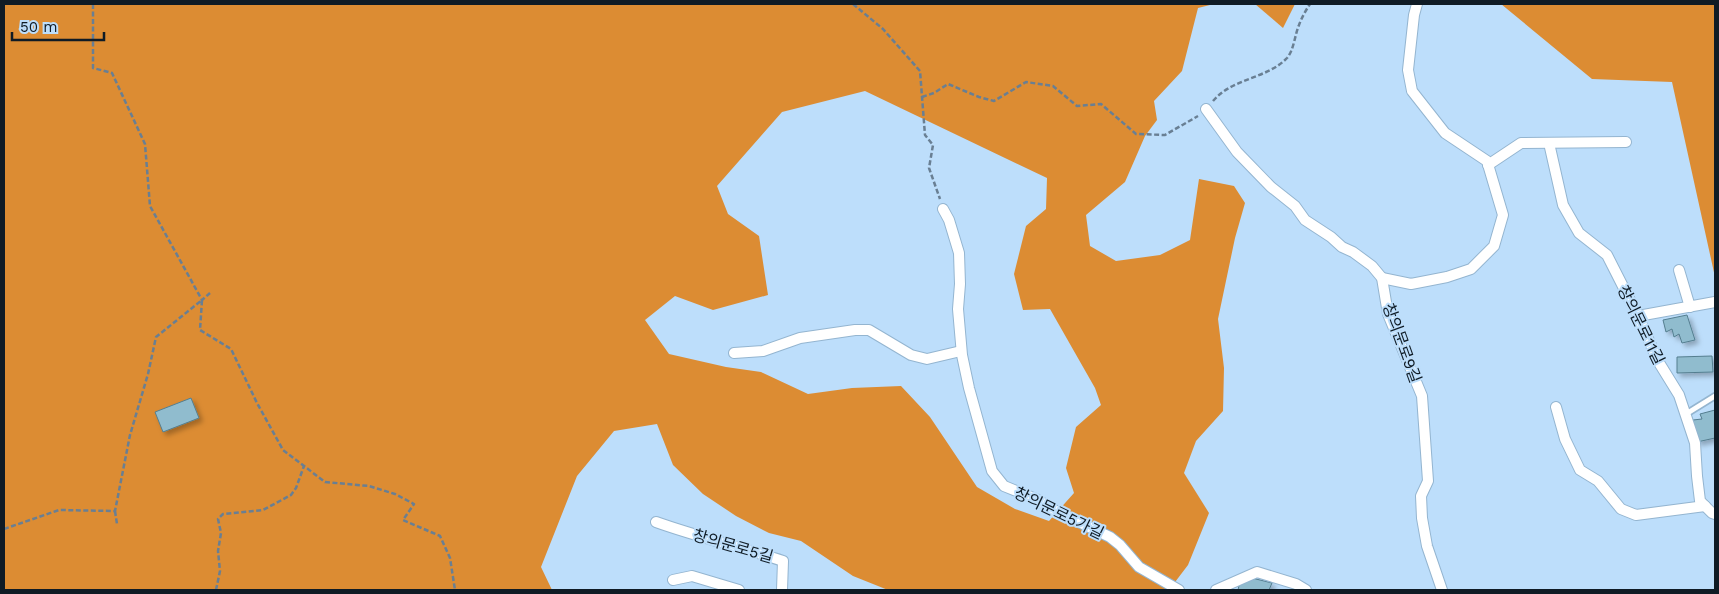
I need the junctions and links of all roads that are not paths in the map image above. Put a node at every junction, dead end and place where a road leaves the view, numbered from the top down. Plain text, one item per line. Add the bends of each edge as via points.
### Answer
1 (1417, 4) edge
2 (1207, 110) road end
3 (1626, 142) dead end
4 (1549, 143) junction
5 (1488, 165) junction
6 (943, 209) road end
7 (1679, 270) dead end
8 (1382, 278) junction
9 (1715, 302) edge
10 (1690, 306) junction
11 (1638, 316) junction
12 (961, 351) junction
13 (734, 353) dead end
14 (1715, 396) edge
15 (1556, 406) dead end
16 (1685, 414) junction
17 (1705, 506) junction
18 (1715, 514) edge
19 (656, 522) dead end
20 (673, 580) dead end
21 (739, 590) edge
22 (782, 590) edge
23 (1179, 590) edge
24 (1216, 590) edge
25 (1306, 590) edge
26 (1442, 590) edge

1 - 5 street via 1408,70 1412,91 1445,133 1487,161
2 - 8 street via 1237,152 1271,187 1296,206 1305,220 1372,266
3 - 4 street
4 - 5 street via 1520,143
4 - 11 street, 창의문로11길 via 1563,205 1579,233 1607,256
5 - 8 street via 1503,215 1494,246 1471,269 1447,278 1411,284
6 - 12 street, 창의문로5가길 via 959,252
7 - 10 street
8 - 26 street, 창의문로9길 via 1388,314 1422,396 1428,481 1421,496 1422,518
9 - 10 street
10 - 11 street
11 - 16 street, 창의문로11길 via 1658,360 1679,395
12 - 13 street via 927,359 911,354 868,330 855,330 800,338 763,351
12 - 23 street, 창의문로5가길 via 992,471 1004,486 1110,537 1139,567
14 - 16 lane
15 - 17 street via 1565,439 1580,470 1598,481 1621,509 1636,515
16 - 17 street, 창의문로11길 via 1695,443 1700,501
17 - 18 street
19 - 22 street, 창의문로5길 via 783,561
20 - 21 street via 692,576
24 - 25 street via 1257,572

